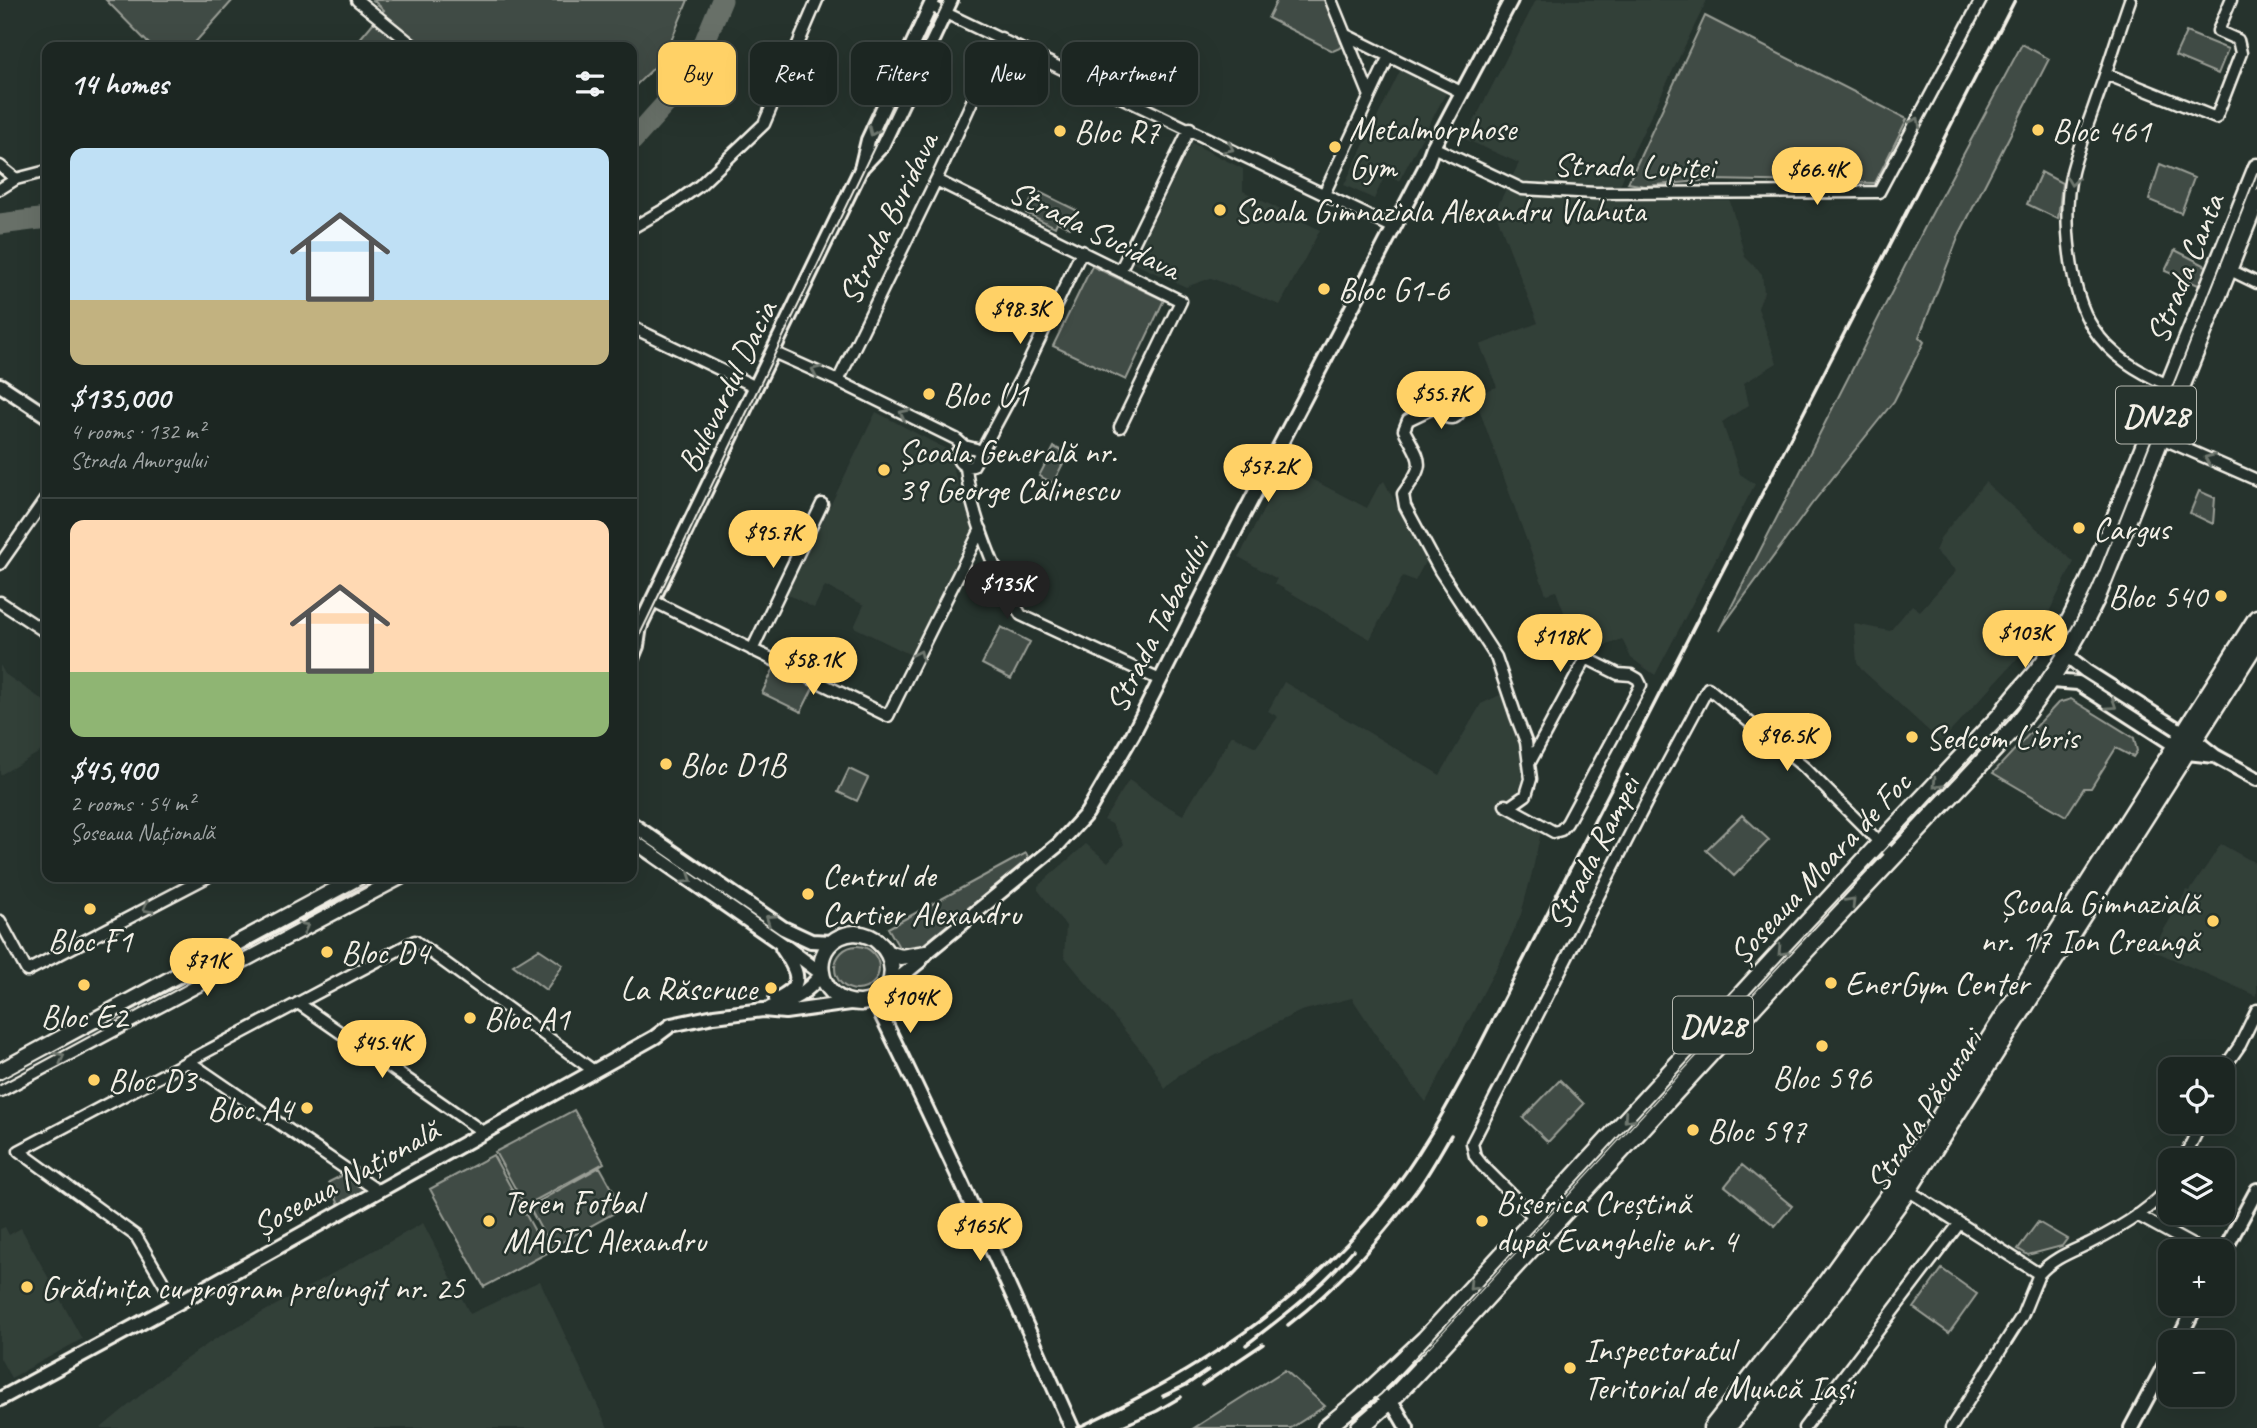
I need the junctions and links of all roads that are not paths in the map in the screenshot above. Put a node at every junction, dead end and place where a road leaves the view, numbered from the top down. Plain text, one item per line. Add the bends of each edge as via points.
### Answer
1 (357, 0) edge
2 (817, 0) edge
3 (951, 0) edge
4 (1331, 0) edge
5 (1511, 0) edge
6 (1981, 0) edge
7 (2130, 0) edge
8 (2231, 0) edge
9 (932, 3) edge
10 (946, 13) junction
11 (1346, 35) junction
12 (1001, 38) junction
13 (409, 42) edge
14 (1389, 56) junction
15 (2106, 74) junction
16 (1461, 92) junction
17 (1370, 96) junction
18 (1189, 128) junction
19 (1433, 147) junction
20 (0, 166) edge
21 (2257, 167) edge
22 (861, 169) junction
23 (42, 172) edge
24 (16, 179) junction
25 (936, 180) junction
26 (0, 189) edge
27 (1324, 194) junction
28 (2257, 198) edge
29 (637, 225) edge
30 (1394, 228) junction
31 (1082, 251) junction
32 (2223, 267) junction
33 (1120, 271) junction
34 (2255, 282) edge
35 (637, 329) edge
36 (773, 352) junction
37 (838, 381) junction
38 (0, 385) edge
39 (2168, 385) junction
40 (757, 387) junction
41 (1442, 407) dead end
42 (42, 413) edge
43 (1119, 427) dead end
44 (2161, 438) junction
45 (964, 446) junction
46 (979, 454) junction
47 (966, 467) junction
48 (2257, 480) edge
49 (42, 504) edge
50 (822, 505) dead end
51 (981, 529) junction
52 (0, 565) edge
53 (653, 601) junction
54 (0, 602) edge
55 (2257, 618) edge
56 (637, 627) edge
57 (42, 630) edge
58 (2257, 641) edge
59 (752, 650) junction
60 (2066, 655) junction
61 (2046, 659) joint
62 (1160, 680) junction
63 (2051, 681) junction
64 (2002, 714) junction
65 (2186, 743) junction
66 (1529, 764) junction
67 (2257, 779) edge
68 (637, 827) edge
69 (637, 843) edge
70 (1881, 843) junction
71 (1894, 857) junction
72 (197, 882) edge
73 (350, 882) edge
74 (391, 882) edge
75 (0, 921) edge
76 (776, 940) junction
77 (832, 942) junction
78 (888, 953) junction
79 (926, 953) junction
80 (822, 974) junction
81 (887, 988) junction
82 (874, 1000) junction
83 (298, 1003) junction
84 (850, 1003) junction
85 (763, 1010) junction
86 (2257, 1010) edge
87 (736, 1013) junction
88 (2232, 1057) edge
89 (188, 1061) junction
90 (0, 1071) edge
91 (594, 1071) junction
92 (0, 1089) edge
93 (483, 1132) junction
94 (1903, 1187) junction
95 (2257, 1190) edge
96 (378, 1191) junction
97 (2158, 1199) edge
98 (2137, 1214) junction
99 (1536, 1218) junction
100 (1959, 1224) junction
101 (1549, 1230) junction
102 (2182, 1239) edge
103 (2231, 1239) edge
104 (2039, 1274) junction
105 (176, 1304) junction
106 (2158, 1377) edge
107 (1374, 1387) junction
108 (0, 1399) edge
109 (1389, 1402) junction
110 (1072, 1428) edge
111 (1326, 1428) edge
112 (1359, 1428) edge
113 (1407, 1428) edge
114 (1712, 1428) edge
115 (1727, 1428) edge
116 (1804, 1428) edge
117 (1951, 1428) edge
118 (2131, 1428) edge

1 - 13 street
2 - 29 street via 764,124 699,186
3 - 10 street, Bulevardul Dacia
4 - 11 street
5 - 16 street, Strada Tabacului
19 -> 6 street, Strada Lupiței via 1522,189 1879,192
7 - 15 street
8 - 15 street via 2218,31 2238,40 2241,53 2216,118
9 - 10 street
9 -> 22 street, Bulevardul Dacia via 869,140
10 - 12 street
10 - 22 street, Bulevardul Dacia via 882,146
11 - 14 street
11 - 17 street
12 - 18 street
12 - 25 street, Strada Buridava
14 - 16 street
14 - 17 street
15 -> 39 street via 2072,174 2070,258 2092,328 2130,366
16 - 19 street, Strada Tabacului
17 - 27 street
18 -> 27 street
18 - 33 street
19 - 30 street, Strada Tabacului
20 - 24 street
21 - 32 main road, Strada Canta / DN28
22 - 36 street, Bulevardul Dacia
23 - 24 street
24 - 26 street
25 - 31 street, Strada Sucidava
25 - 37 street, Strada Buridava
27 - 30 street
28 - 32 main road, Strada Canta / DN28
30 - 62 street, Strada Tabacului
31 - 33 street, Strada Sucidava
31 - 46 street
32 - 34 street
32 - 39 main road, Strada Canta / DN28
32 - 44 main road, Strada Canta / DN28
33 - 43 street, Strada Sucidava via 1181,300
35 - 40 street
37 -> 36 street
36 - 40 street, Bulevardul Dacia
45 -> 37 street
38 - 42 street
39 - 61 main road, Strada Canta / DN28 via 2094,570
40 - 53 street, Bulevardul Dacia
41 - 66 street via 1408,420 1404,430 1420,459 1420,468 1403,494 1405,506 1440,571 1496,657
48 -> 44 street
44 - 60 main road, Strada Canta / DN28 via 2096,599
45 - 46 street
45 - 47 street via 957,458
46 - 47 street via 973,466
47 - 51 street
49 - 52 street
50 - 59 street
59 -> 51 street via 888,716
51 - 62 street via 1008,596 1021,615
53 - 56 street, Bulevardul Dacia
53 - 59 street
54 - 57 street
55 - 65 main road
58 - 65 main road
60 - 63 main road, Șoseaua Moara de Foc / DN28
60 - 64 street, Strada Canta
60 - 65 street
61 - 64 main road, Șoseaua Moara de Foc / DN28
62 - 79 street, Strada Tabacului via 1080,822
63 -> 65 street via 2078,683
63 - 71 main road, Șoseaua Moara de Foc / DN28 via 2016,726
64 -> 70 main road, Șoseaua Moara de Foc / DN28
65 - 67 street
65 - 94 main road, Strada Păcurari
66 - 66 street via 1526,795 1506,805 1554,832 1561,830 1641,685 1638,679 1586,658
77 -> 68 street via 811,941 783,928
69 -> 76 street
70 - 71 street
70 -> 99 main road, Șoseaua Moara de Foc / DN28
70 - 99 street, Strada Rampei via 1805,768 1708,688 1472,1143 1482,1165
101 -> 71 main road, Șoseaua Moara de Foc / DN28
72 -> 75 street via 27,971
73 - 90 main road
92 -> 74 main road
76 - 80 street
76 - 87 street via 795,967 796,985 781,997
77 - 78 main road via 838,936 864,934
77 - 80 main road via 823,956
78 - 79 main road via 901,957
78 - 81 main road
79 - 81 street, Strada Tabacului
80 - 84 main road via 831,991
80 - 85 street, Șoseaua Națională via 796,998
81 - 82 main road
82 - 84 main road
82 - 110 street
83 - 89 street
83 - 91 street via 415,941
83 - 93 street
84 - 85 street, Șoseaua Națională via 785,1012
85 - 87 street, Șoseaua Națională
86 - 88 street
87 - 91 street, Șoseaua Națională via 671,1024
89 - 96 street
89 - 105 street via 19,1152 136,1236
91 - 93 street, Șoseaua Națională
93 - 96 street, Șoseaua Națională
94 - 100 street
94 - 114 main road, Strada Păcurari
94 - 115 main road, Strada Păcurari via 1835,1291
95 - 103 street
96 - 105 street, Șoseaua Națională
97 - 98 street
98 - 102 street
98 - 104 street via 2049,1263
99 - 101 street, Strada Rampei
99 -> 107 main road, Șoseaua Moara de Foc / DN28 via 1425,1339
100 - 104 street
100 - 116 street
101 - 109 main road, Șoseaua Moara de Foc / DN28
104 - 117 street via 2022,1316
105 - 108 street, Șoseaua Națională
106 - 118 street
107 - 109 street
107 - 111 main road, DN28
109 - 112 main road, Șoseaua Moara de Foc / DN28
109 - 113 street

